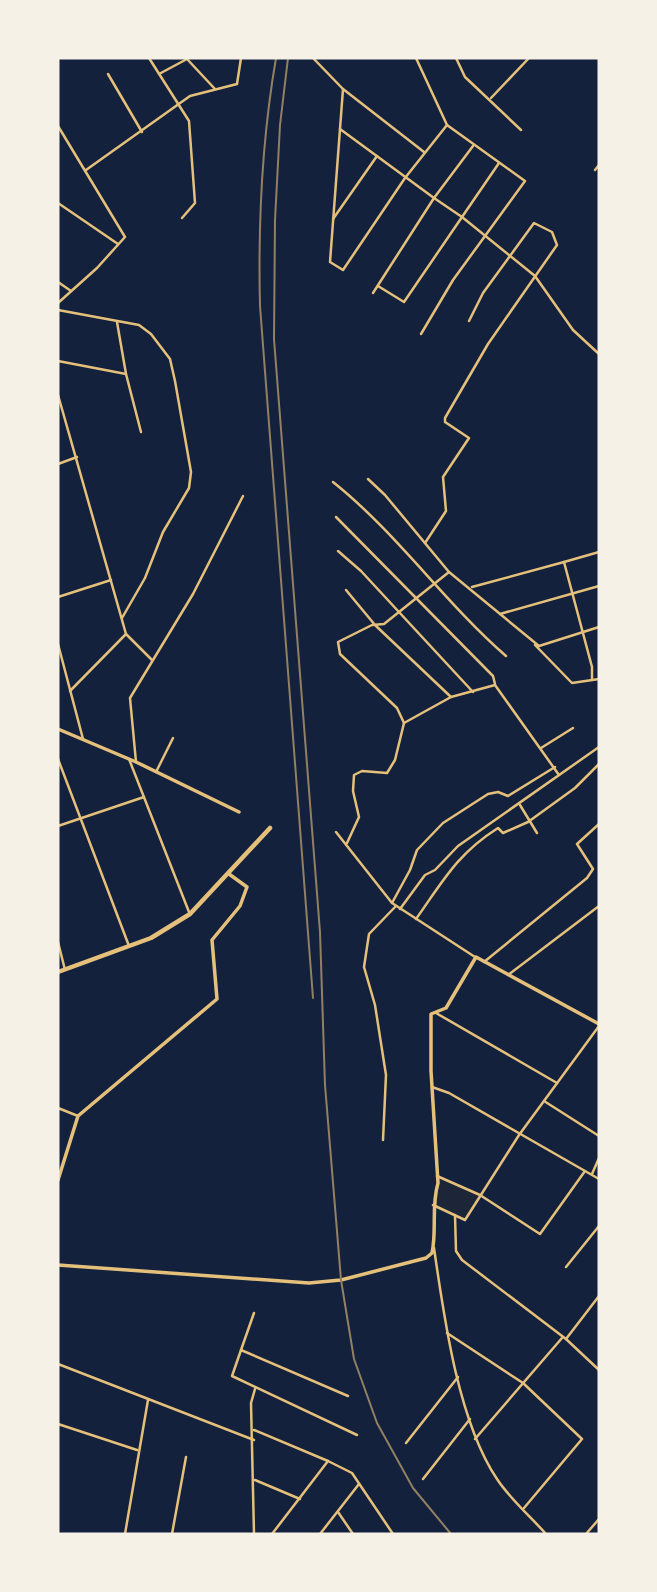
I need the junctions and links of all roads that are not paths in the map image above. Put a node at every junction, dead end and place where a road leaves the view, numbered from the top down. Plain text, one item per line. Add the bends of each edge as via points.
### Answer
1 (149, 58) edge
2 (188, 58) edge
3 (241, 58) edge
4 (313, 58) edge
5 (416, 58) edge
6 (456, 58) edge
7 (528, 58) edge
8 (108, 74) dead end
9 (159, 74) junction
10 (215, 89) junction
11 (343, 89) junction
12 (491, 98) junction
13 (179, 103) junction
14 (447, 125) junction
15 (58, 126) edge
16 (340, 129) junction
17 (521, 130) dead end
18 (142, 132) junction
19 (473, 145) junction
20 (424, 152) junction
21 (377, 156) junction
22 (499, 163) junction
23 (599, 165) edge
24 (86, 170) junction
25 (595, 170) dead end
26 (405, 178) junction
27 (434, 198) junction
28 (58, 203) edge
29 (462, 217) junction
30 (182, 218) dead end
31 (332, 220) junction
32 (486, 236) junction
33 (118, 244) junction
34 (510, 255) junction
35 (535, 276) junction
36 (58, 282) edge
37 (378, 286) junction
38 (71, 291) junction
39 (373, 293) dead end
40 (58, 303) edge
41 (58, 310) edge
42 (117, 321) junction
43 (469, 321) dead end
44 (421, 334) dead end
45 (599, 354) edge
46 (58, 361) edge
47 (126, 374) junction
48 (58, 395) edge
49 (141, 432) dead end
50 (77, 457) junction
51 (58, 464) edge
52 (368, 479) dead end
53 (333, 481) dead end
54 (243, 496) dead end
55 (337, 517) dead end
56 (425, 543) junction
57 (338, 551) dead end
58 (599, 552) edge
59 (564, 562) junction
60 (449, 572) junction
61 (111, 580) junction
62 (436, 584) junction
63 (599, 586) edge
64 (471, 588) junction
65 (346, 590) dead end
66 (573, 593) junction
67 (58, 597) edge
68 (418, 599) junction
69 (400, 613) junction
70 (500, 614) junction
71 (122, 618) junction
72 (375, 625) junction
73 (599, 627) edge
74 (583, 631) junction
75 (126, 634) junction
76 (58, 644) edge
77 (538, 646) junction
78 (506, 656) dead end
79 (152, 660) junction
80 (599, 679) edge
81 (592, 680) junction
82 (495, 685) junction
83 (71, 691) junction
84 (473, 692) junction
85 (451, 697) junction
86 (404, 723) junction
87 (573, 728) dead end
88 (58, 729) edge
89 (173, 738) dead end
90 (83, 740) junction
91 (599, 747) edge
92 (541, 748) junction
93 (129, 759) junction
94 (58, 760) edge
95 (136, 762) junction
96 (599, 764) edge
97 (555, 767) junction
98 (156, 772) junction
99 (559, 775) junction
100 (144, 797) junction
101 (520, 805) junction
102 (239, 812) dead end
103 (81, 820) junction
104 (528, 822) junction
105 (599, 824) edge
106 (58, 826) edge
107 (270, 828) dead end
108 (336, 832) dead end
109 (537, 833) dead end
110 (347, 843) junction
111 (229, 874) junction
112 (394, 905) junction
113 (599, 906) edge
114 (400, 909) junction
115 (190, 914) junction
116 (416, 919) junction
117 (58, 942) edge
118 (129, 946) junction
119 (476, 957) junction
120 (484, 962) junction
121 (65, 970) junction
122 (58, 972) edge
123 (508, 975) junction
124 (434, 1012) junction
125 (599, 1025) edge
126 (557, 1083) junction
127 (432, 1087) junction
128 (544, 1101) junction
129 (58, 1108) edge
130 (78, 1116) junction
131 (519, 1135) junction
132 (599, 1136) edge
133 (383, 1140) dead end
134 (599, 1158) edge
135 (585, 1171) junction
136 (591, 1175) junction
137 (437, 1176) junction
138 (599, 1179) edge
139 (58, 1180) edge
140 (480, 1195) junction
141 (433, 1205) junction
142 (455, 1215) junction
143 (599, 1226) edge
144 (434, 1245) junction
145 (58, 1265) edge
146 (566, 1267) dead end
147 (599, 1296) edge
148 (254, 1313) dead end
149 (447, 1333) junction
150 (564, 1338) junction
151 (241, 1350) junction
152 (58, 1364) edge
153 (599, 1370) edge
154 (459, 1376) junction
155 (523, 1383) junction
156 (255, 1389) junction
157 (348, 1396) dead end
158 (148, 1399) junction
159 (470, 1419) junction
160 (58, 1424) edge
161 (254, 1430) junction
162 (357, 1435) dead end
163 (475, 1438) junction
164 (254, 1440) junction
165 (406, 1444) dead end
166 (138, 1450) junction
167 (186, 1457) dead end
168 (328, 1461) junction
169 (423, 1479) dead end
170 (254, 1480) junction
171 (360, 1483) junction
172 (300, 1499) junction
173 (524, 1509) junction
174 (338, 1512) junction
175 (599, 1519) edge
176 (125, 1534) edge
177 (172, 1534) edge
178 (254, 1534) edge
179 (272, 1534) edge
180 (320, 1534) edge
181 (353, 1534) edge
182 (393, 1534) edge
183 (547, 1534) edge
184 (586, 1534) edge

1 - 9 street
2 - 9 street
2 - 10 street
3 - 10 street via 237,84
4 - 11 street
5 - 14 street
6 - 12 street via 466,77
7 - 12 street
8 - 18 street
9 - 13 street
10 - 13 street
11 - 16 street
11 - 20 street
12 - 17 street
13 - 18 street
13 - 30 street via 189,121 195,203
14 - 19 street
14 - 20 street
15 - 24 street
16 - 21 street
16 - 31 street
18 - 24 street
19 - 22 street
19 - 27 street
20 - 26 street
21 - 26 street
21 - 31 street
22 - 29 street
22 - 32 street via 525,181
23 - 25 street
24 - 33 street via 125,237
26 - 27 street
26 - 31 street via 343,270 330,262
27 - 29 street
27 - 37 street
28 - 33 street
29 - 32 street
29 - 37 street via 404,302
32 - 34 street
32 - 44 street
33 - 38 street
34 - 35 street
34 - 35 street via 534,223 552,232 557,245
34 - 43 street
35 - 45 street via 573,330
35 - 56 street via 444,418 469,438 443,477 446,511
36 - 38 street
37 - 39 street
38 - 40 street
41 - 42 street
42 - 47 street
42 - 71 street via 139,325 170,359 191,472 185,499 163,532 145,578
46 - 47 street
47 - 49 street
48 - 50 street
50 - 51 street
50 - 61 street
52 - 56 street
53 - 62 street
54 - 79 street via 193,594
55 - 68 street
56 - 60 street
57 - 69 street
58 - 59 street
59 - 64 street
59 - 66 street
60 - 62 street
60 - 64 street
61 - 67 street
61 - 71 street
62 - 68 street
62 - 78 street
63 - 66 street
64 - 70 street
65 - 72 street
66 - 70 street
66 - 74 street
68 - 69 street
68 - 82 street via 494,676
69 - 72 street
69 - 84 street
70 - 77 street
71 - 75 street
72 - 85 street
72 - 86 street via 338,642 340,654 397,708
73 - 74 street
74 - 77 street
74 - 81 street
75 - 79 street
75 - 83 street
76 - 83 street
77 - 81 street via 572,683
79 - 95 street via 130,698
80 - 81 street
82 - 84 street
82 - 92 street
83 - 90 street
84 - 85 street
85 - 86 street
86 - 110 street via 387,773 362,771 354,775 359,817
87 - 92 street
88 - 90 street
89 - 98 street
90 - 93 street
91 - 99 street
92 - 97 street
93 - 95 street
93 - 100 street
94 - 103 street
95 - 98 street
96 - 104 street
97 - 99 street
97 - 112 street via 508,796 488,794 443,823 417,849
98 - 102 street
99 - 101 street
100 - 103 street
100 - 115 street
101 - 104 street
101 - 114 street via 458,846 425,875
103 - 106 street
103 - 118 street
104 - 109 street
104 - 116 street via 503,834 498,828 463,855
105 - 120 street via 577,844 593,869 587,878
107 - 111 main road
108 - 110 street
110 - 112 street
111 - 115 main road
111 - 130 street via 247,887 240,906 212,940 217,999
112 - 114 street
112 - 133 street via 369,934 364,967 386,1075
113 - 123 street
114 - 116 street
115 - 118 main road
116 - 119 street
117 - 121 street
118 - 121 main road
119 - 120 street
119 - 124 street via 446,1008
120 - 123 street
121 - 122 main road
123 - 125 street
124 - 126 street
124 - 127 street via 429,1025
125 - 126 street
126 - 128 street
127 - 131 street
127 - 137 street
128 - 131 street
128 - 132 street
129 - 130 street
130 - 139 street
131 - 135 street
131 - 140 street
134 - 136 street
135 - 136 street
135 - 140 street via 540,1234
136 - 138 street
137 - 140 street
137 - 141 street
140 - 142 street via 465,1220
141 - 142 street
141 - 144 street
142 - 150 street via 456,1251 461,1260
143 - 146 street
144 - 145 street via 426,1258 341,1280 309,1283
144 - 149 street
147 - 150 street
148 - 151 street
149 - 154 street
149 - 155 street
150 - 153 street
150 - 155 street
151 - 156 street via 232,1378
151 - 157 street
152 - 158 street
154 - 159 street
154 - 165 street
155 - 163 street
155 - 173 street via 582,1438
156 - 161 street via 251,1403
156 - 162 street
158 - 164 street
158 - 166 street
159 - 163 street
159 - 169 street
160 - 166 street
161 - 164 street
161 - 168 street
163 - 173 street via 497,1480
164 - 170 street
166 - 176 street
167 - 177 street
168 - 171 street via 345,1468
168 - 172 street
170 - 172 street
170 - 178 street
171 - 174 street
171 - 182 street
172 - 179 street
173 - 183 street
174 - 180 street
174 - 181 street
175 - 184 street

